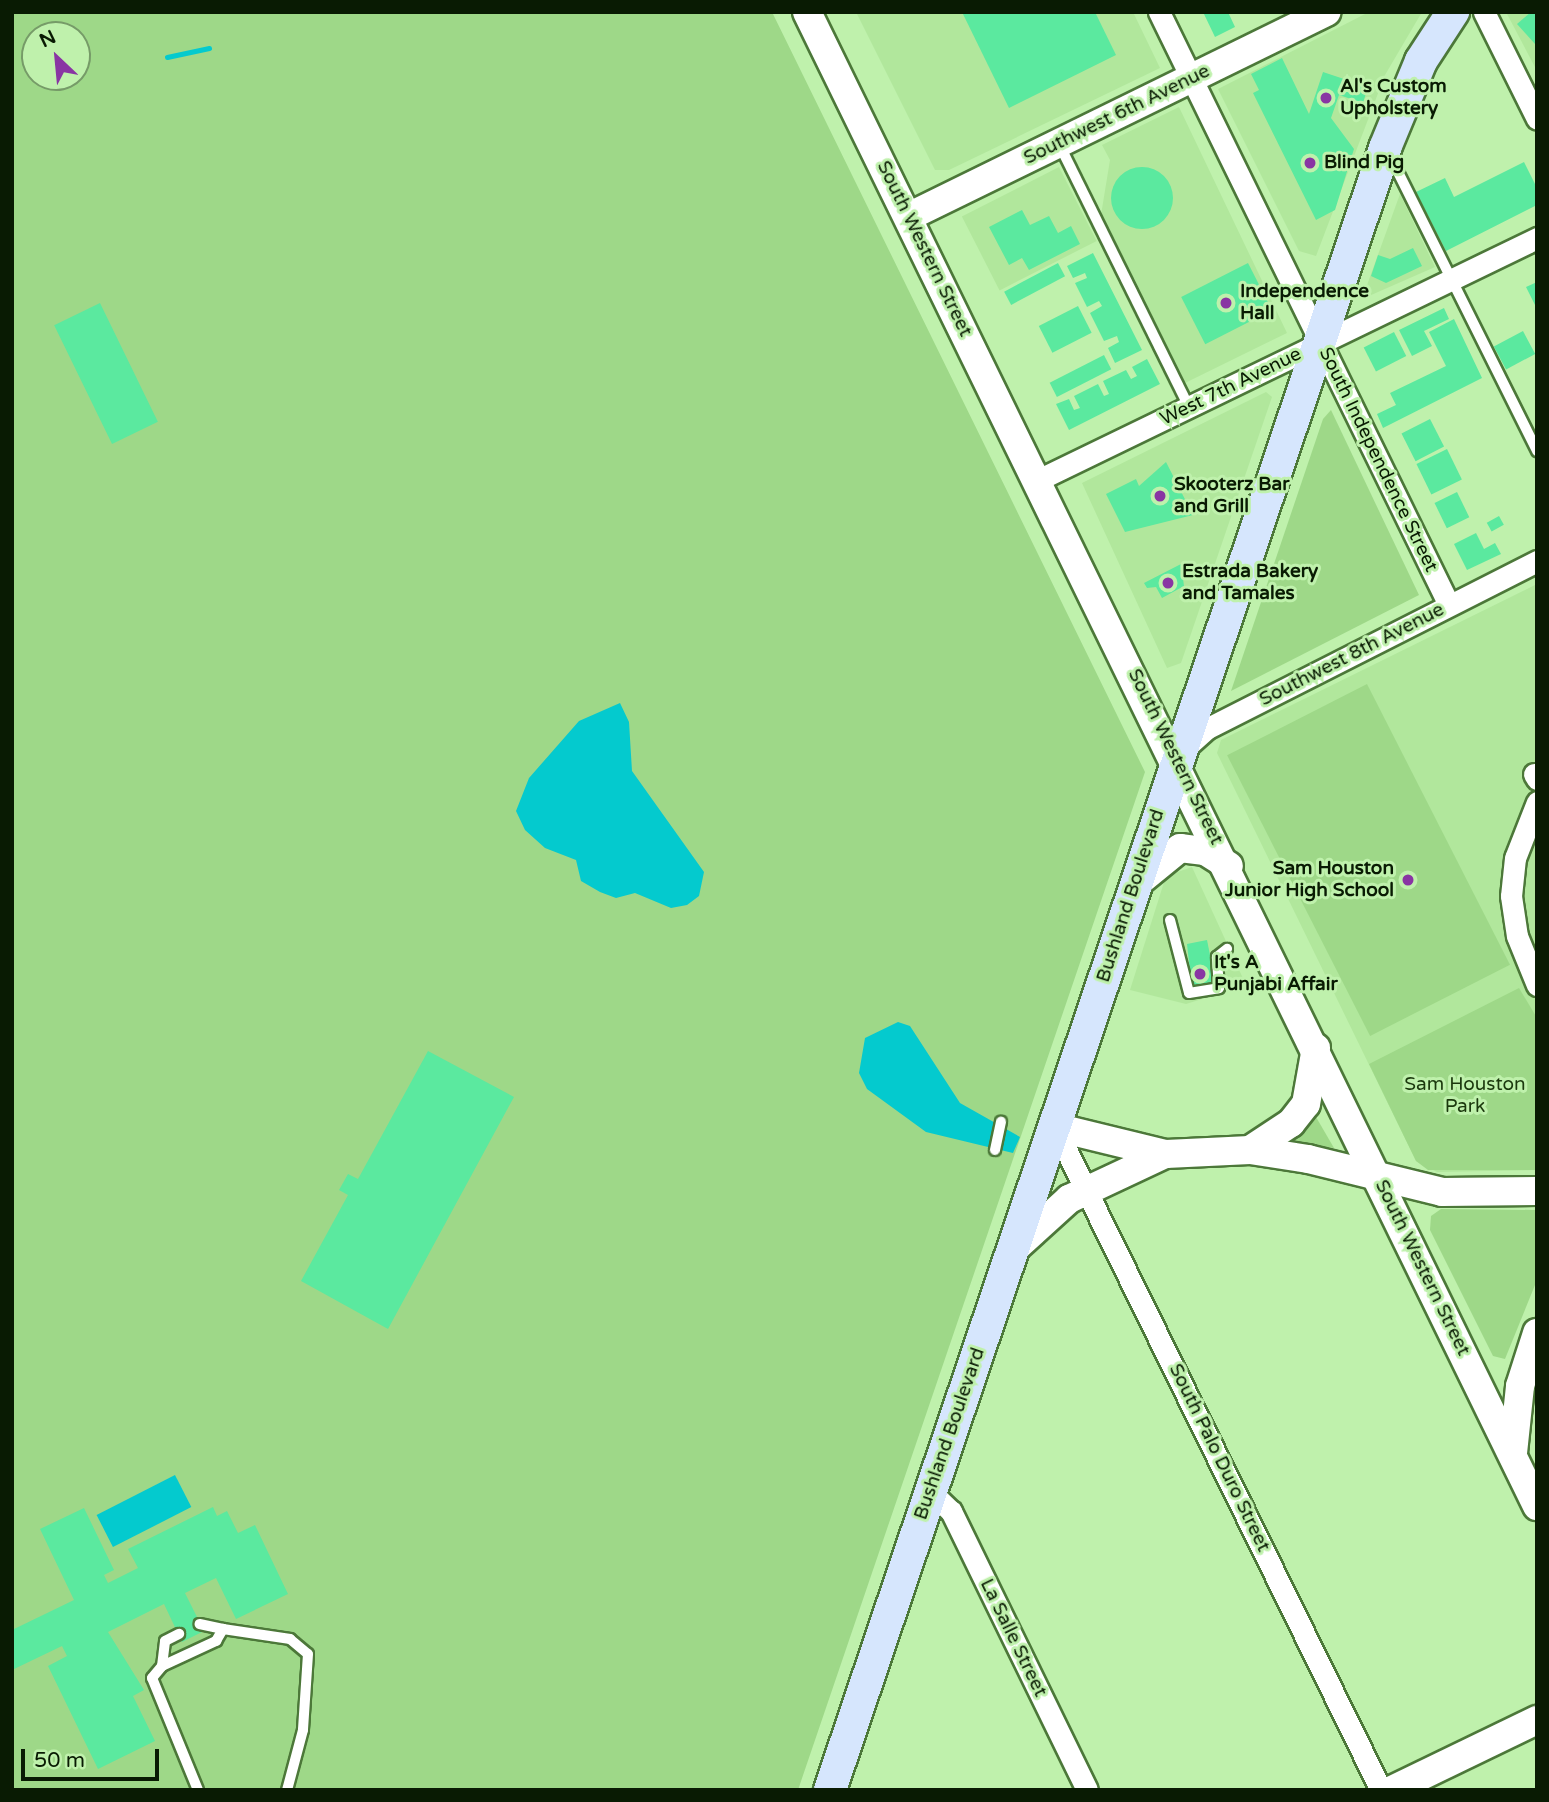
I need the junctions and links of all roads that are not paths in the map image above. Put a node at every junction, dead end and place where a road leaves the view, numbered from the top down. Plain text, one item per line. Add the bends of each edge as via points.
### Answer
1 (807, 12) edge
2 (1159, 12) edge
3 (1453, 12) edge
4 (1484, 12) edge
5 (1324, 13) edge
6 (1192, 79) junction
7 (1537, 119) edge
8 (1059, 144) junction
9 (1385, 148) junction
10 (908, 217) junction
11 (1537, 238) edge
12 (1454, 279) junction
13 (1320, 344) junction
14 (1189, 407) junction
15 (1537, 451) edge
16 (1038, 480) junction
17 (1537, 561) edge
18 (1449, 605) junction
19 (1176, 760) junction
20 (1537, 802) edge
21 (1229, 866) junction
22 (1136, 884) junction
23 (1170, 920) dead end
24 (1227, 949) dead end
25 (1537, 985) edge
26 (1317, 1045) junction
27 (1001, 1122) dead end
28 (1055, 1126) junction
29 (995, 1150) dead end
30 (1250, 1150) junction
31 (1166, 1154) junction
32 (1379, 1177) junction
33 (1086, 1188) junction
34 (1537, 1191) edge
35 (1011, 1252) junction
36 (1537, 1333) edge
37 (1513, 1457) junction
38 (930, 1492) junction
39 (1537, 1506) edge
40 (200, 1624) dead end
41 (223, 1629) junction
42 (179, 1634) dead end
43 (162, 1666) junction
44 (1537, 1720) edge
45 (198, 1790) edge
46 (287, 1790) edge
47 (831, 1790) edge
48 (1087, 1790) edge
49 (1381, 1790) edge
50 (1392, 1790) edge

1 - 10 main road, South Western Street
2 - 6 street, South Independence Street
3 - 9 main road, Bushland Boulevard via 1422,61
4 - 7 street
5 - 6 main road, Southwest 6th Avenue
6 - 8 main road, Southwest 6th Avenue
6 - 13 street, South Independence Street
8 - 10 main road, Southwest 6th Avenue
8 - 14 lane
9 - 12 lane
9 - 13 main road, Bushland Boulevard
10 - 16 main road, South Western Street
11 - 12 street, West 7th Avenue
12 - 13 street, West 7th Avenue
12 - 15 lane
13 - 14 street, West 7th Avenue
13 - 18 street, South Independence Street
13 - 19 main road, Bushland Boulevard
14 - 16 street, West 7th Avenue
16 - 19 main road, South Western Street
17 - 18 street, Southwest 8th Avenue
18 - 19 street, Southwest 8th Avenue via 1206,729
19 - 21 main road, South Western Street
19 - 22 main road, Bushland Boulevard
20 - 25 street via 1515,858 1511,896 1517,936
21 - 22 main road via 1205,851 1180,848
21 - 26 main road, South Western Street
22 - 28 main road, Bushland Boulevard
23 - 24 lane via 1189,993 1219,988 1217,957
26 - 30 main road via 1306,1104 1291,1123
26 - 32 main road, South Western Street
27 - 29 lane
28 - 31 main road
28 - 33 street, South Palo Duro Street
28 - 35 main road, Bushland Boulevard
30 - 31 main road
30 - 32 main road
31 - 33 main road
32 - 34 main road via 1442,1192
32 - 37 main road, South Western Street
33 - 35 main road
33 - 49 street, South Palo Duro Street
35 - 38 main road, Bushland Boulevard
36 - 37 main road via 1520,1386
37 - 39 main road, South Western Street
38 - 47 main road, Bushland Boulevard
38 - 48 street, La Salle Street via 951,1511
40 - 41 lane
41 - 43 lane via 216,1641
41 - 46 lane via 290,1639 308,1654 303,1730
42 - 43 lane via 165,1641
43 - 45 lane via 152,1678 159,1705
44 - 50 main road

